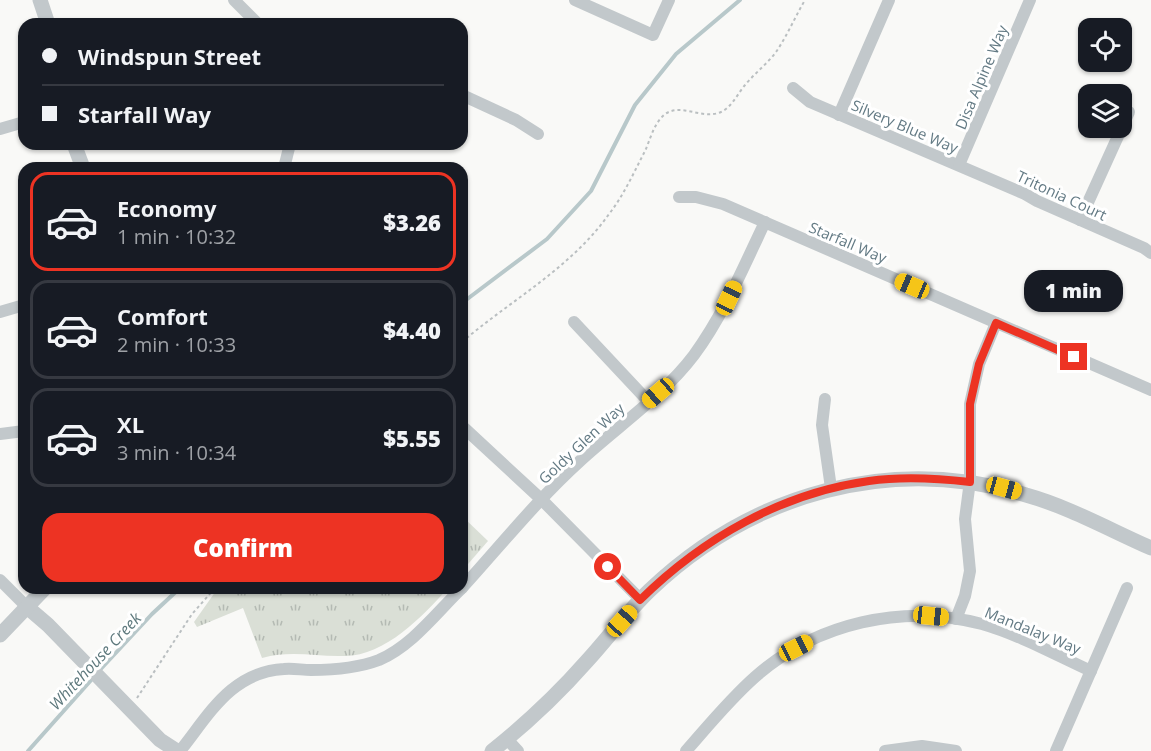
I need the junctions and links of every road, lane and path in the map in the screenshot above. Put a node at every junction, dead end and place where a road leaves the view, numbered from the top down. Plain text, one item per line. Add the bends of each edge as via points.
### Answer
1 (40, 0) edge
2 (234, 0) edge
3 (575, 0) edge
4 (669, 0) edge
5 (805, 0) edge
6 (889, 0) edge
7 (1030, 0) edge
8 (46, 18) edge
9 (252, 18) edge
10 (793, 88) dead end
11 (468, 98) edge
12 (839, 115) junction
13 (18, 124) edge
14 (0, 129) edge
15 (538, 134) dead end
16 (1117, 138) edge
17 (959, 165) junction
18 (679, 197) dead end
19 (1080, 220) junction
20 (765, 222) junction
21 (1151, 253) edge
22 (18, 307) edge
23 (0, 312) edge
24 (574, 322) dead end
25 (996, 323) junction
26 (468, 337) edge
27 (1151, 390) edge
28 (825, 399) dead end
29 (648, 401) junction
30 (18, 431) edge
31 (468, 432) edge
32 (0, 434) edge
33 (970, 482) junction
34 (831, 488) junction
35 (542, 500) junction
36 (1151, 548) edge
37 (0, 579) edge
38 (468, 581) edge
39 (1127, 588) dead end
40 (39, 594) edge
41 (210, 594) edge
42 (456, 594) edge
43 (640, 600) junction
44 (27, 607) junction
45 (957, 619) junction
46 (0, 635) edge
47 (1091, 671) junction
48 (137, 698) dead end
49 (507, 739) junction
50 (178, 751) edge
51 (492, 751) edge
52 (518, 751) edge
53 (686, 751) edge
54 (885, 751) edge
55 (956, 751) edge
56 (1056, 751) edge

1 - 8 street
2 - 9 street
3 - 4 street via 653,35
5 - 26 path via 777,51 727,108 712,114 678,110 665,114 629,182 593,236 557,270
6 - 12 street
7 - 17 street, Disa Alpine Way
10 - 12 street, Silvery Blue Way via 810,102
11 - 15 street
12 - 17 street, Silvery Blue Way
13 - 14 street
16 - 19 street
17 - 19 street, Tritonia Court
18 - 20 street, Starfall Way via 710,200
19 - 21 street, Tritonia Court
20 - 25 street, Starfall Way
20 - 29 street, Goldy Glen Way via 722,314 693,356
22 - 23 street
24 - 29 street
25 - 27 street, Starfall Way
25 - 33 street via 979,364 970,404
28 - 34 street via 822,425
29 - 35 street, Goldy Glen Way
30 - 32 street
31 - 35 street
33 - 34 street via 906,478
33 - 36 street via 1036,498
33 - 45 street via 965,519 970,571
34 - 43 street via 771,509 720,536
35 - 38 street, Goldy Glen Way
35 - 43 street
37 - 44 street
39 - 47 street
40 - 44 street
41 - 48 path via 192,614
42 - 50 street, Goldy Glen Way via 408,642 381,659 335,669 282,669 237,685 213,706
43 - 49 street via 557,693
44 - 46 street
44 - 50 street via 160,740
45 - 47 street, Mandalay Way via 1006,632
45 - 53 street, Mandalay Way via 893,617 819,636 754,678
47 - 56 street
49 - 51 street
49 - 52 street
54 - 55 street via 922,746

